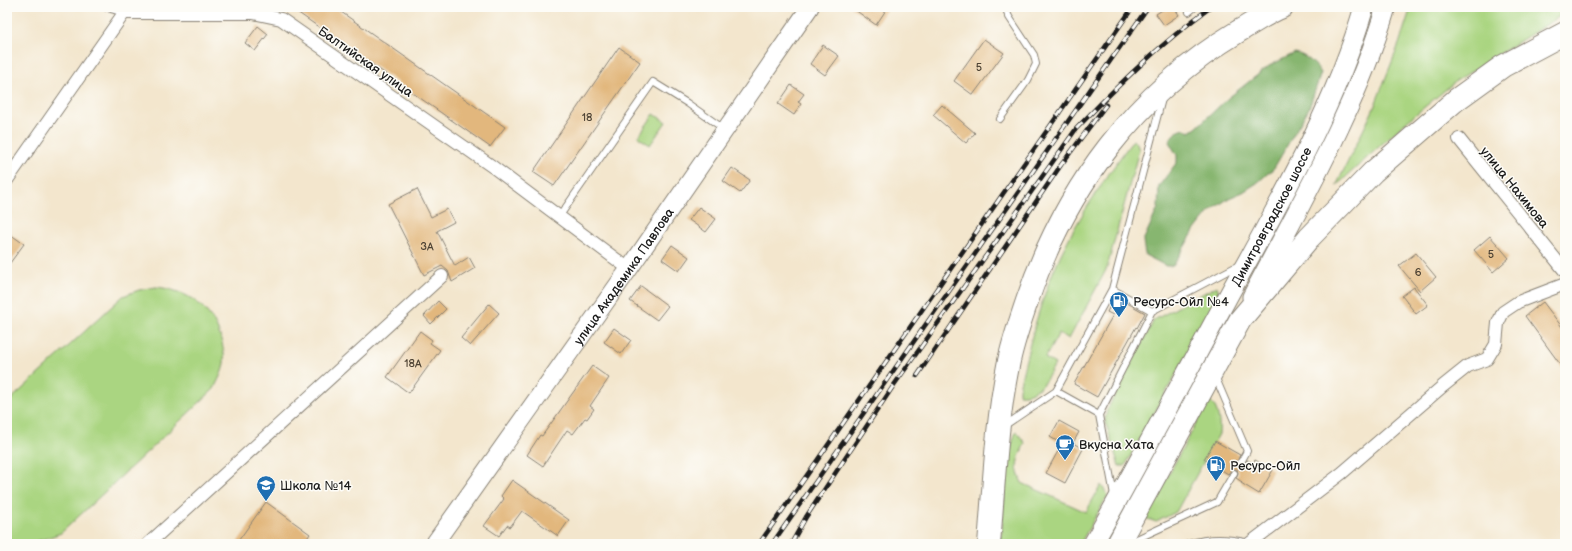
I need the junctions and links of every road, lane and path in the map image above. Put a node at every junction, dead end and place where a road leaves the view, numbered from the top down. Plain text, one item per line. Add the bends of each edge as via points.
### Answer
1 (104, 7) edge
2 (810, 7) edge
3 (1008, 7) edge
4 (1195, 7) edge
5 (1282, 7) edge
6 (1364, 7) edge
7 (1386, 7) edge
8 (1189, 12) dead end
9 (124, 13) junction
10 (1565, 33) edge
11 (1166, 84) junction
12 (1000, 119) dead end
13 (724, 130) junction
14 (1458, 139) dead end
15 (7, 180) edge
16 (559, 217) junction
17 (1248, 260) junction
18 (629, 269) junction
19 (1565, 271) edge
20 (442, 276) dead end
21 (1565, 284) edge
22 (1112, 289) junction
23 (1152, 311) junction
24 (1240, 320) junction
25 (1212, 372) junction
26 (1056, 391) junction
27 (1099, 415) junction
28 (999, 429) junction
29 (1241, 462) dead end
30 (1234, 472) dead end
31 (1116, 503) junction
32 (148, 544) edge
33 (434, 544) edge
34 (989, 544) edge
35 (1092, 544) edge
36 (1118, 544) edge
37 (1126, 544) edge
38 (1188, 544) edge
39 (1255, 544) edge

1 - 9 lane
2 - 13 street, улица Академика Павлова
3 - 12 lane via 1009,17 1034,55 1036,64 1028,80
4 - 8 lane
5 - 11 highway via 1220,43
6 - 17 main road, Димитровградское шоссе via 1347,60 1326,108
7 - 24 main road, Димитровградское шоссе via 1377,39 1342,122
9 - 15 street
9 - 16 street, Балтийская улица via 253,13 281,19 493,167
10 - 24 highway via 1503,66 1456,100 1373,172 1309,238
11 - 22 lane
11 - 28 highway via 1100,156 1077,191 1049,245 1020,321 1008,366
13 - 16 lane via 654,82
13 - 18 street, улица Академика Павлова
14 - 19 street, улица Нахимова
16 - 18 street, Балтийская улица
17 - 23 lane
17 - 31 main road, Димитровградское шоссе
18 - 33 street, улица Академика Павлова
20 - 32 street
21 - 39 street via 1518,302 1504,312 1498,323 1496,344 1487,359 1468,366
22 - 23 lane
22 - 26 lane
23 - 27 lane
24 - 25 highway, Димитровградское шоссе
25 - 29 lane via 1247,451
25 - 36 highway, Димитровградское шоссе
26 - 27 lane
26 - 28 lane
27 - 31 lane
28 - 34 highway
30 - 37 lane via 1217,502
31 - 35 main road, Димитровградское шоссе
38 - 39 lane via 1204,539 1230,538

